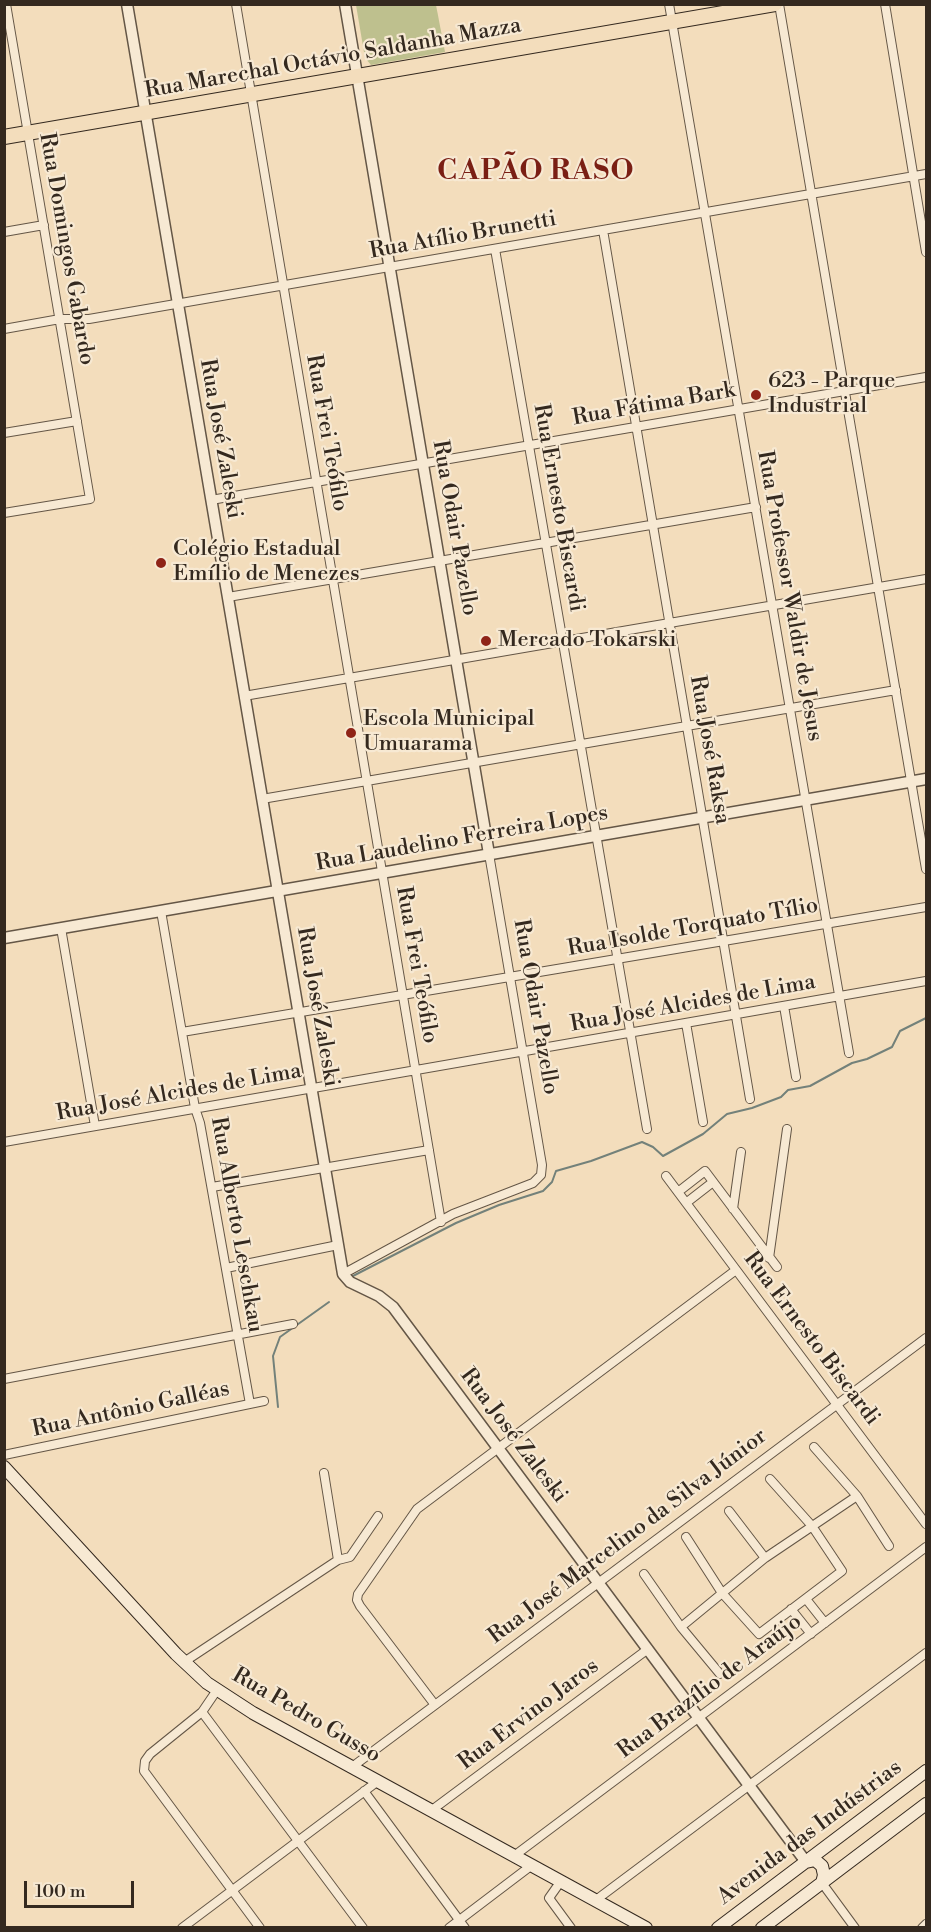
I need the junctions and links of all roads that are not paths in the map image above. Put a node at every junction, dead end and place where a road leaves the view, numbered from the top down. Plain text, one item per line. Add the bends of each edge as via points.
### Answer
1 (6, 4) edge
2 (127, 4) edge
3 (236, 4) edge
4 (345, 4) edge
5 (669, 4) edge
6 (777, 4) edge
7 (885, 4) edge
8 (672, 22) junction
9 (358, 76) junction
10 (251, 94) junction
11 (145, 112) junction
12 (28, 133) junction
13 (4, 137) edge
14 (927, 174) edge
15 (914, 176) junction
16 (811, 194) junction
17 (705, 212) junction
18 (44, 225) junction
19 (603, 230) junction
20 (4, 232) edge
21 (495, 249) junction
22 (927, 252) edge
23 (390, 267) junction
24 (283, 285) junction
25 (178, 304) junction
26 (60, 319) junction
27 (4, 329) edge
28 (927, 377) edge
29 (845, 391) junction
30 (739, 409) junction
31 (77, 421) junction
32 (636, 427) junction
33 (4, 433) edge
34 (529, 445) junction
35 (423, 463) junction
36 (316, 482) junction
37 (211, 500) junction
38 (756, 507) junction
39 (4, 513) edge
40 (652, 524) junction
41 (546, 543) junction
42 (440, 561) junction
43 (333, 579) junction
44 (927, 579) edge
45 (879, 587) junction
46 (228, 597) junction
47 (773, 605) junction
48 (669, 623) junction
49 (562, 641) junction
50 (456, 659) junction
51 (349, 678) junction
52 (896, 690) junction
53 (244, 696) junction
54 (790, 708) junction
55 (687, 726) junction
56 (580, 744) junction
57 (474, 762) junction
58 (927, 779) edge
59 (366, 781) junction
60 (912, 782) junction
61 (262, 799) junction
62 (806, 800) junction
63 (702, 818) junction
64 (596, 836) junction
65 (489, 854) junction
66 (927, 868) edge
67 (382, 873) junction
68 (278, 891) junction
69 (927, 907) edge
70 (161, 911) junction
71 (827, 924) junction
72 (61, 928) junction
73 (4, 938) edge
74 (723, 941) junction
75 (617, 959) junction
76 (510, 977) junction
77 (927, 981) edge
78 (402, 995) junction
79 (840, 996) junction
80 (784, 1006) junction
81 (298, 1013) junction
82 (735, 1014) junction
83 (686, 1023) junction
84 (182, 1032) junction
85 (630, 1033) junction
86 (523, 1051) junction
87 (849, 1053) dead end
88 (415, 1070) junction
89 (796, 1077) dead end
90 (311, 1088) junction
91 (750, 1099) dead end
92 (195, 1108) junction
93 (703, 1122) dead end
94 (94, 1126) junction
95 (647, 1129) dead end
96 (787, 1129) dead end
97 (4, 1142) edge
98 (429, 1150) junction
99 (741, 1152) dead end
100 (325, 1168) junction
101 (666, 1176) dead end
102 (712, 1182) junction
103 (212, 1187) junction
104 (678, 1192) junction
105 (686, 1203) junction
106 (733, 1209) junction
107 (441, 1222) junction
108 (338, 1245) junction
109 (769, 1258) junction
110 (777, 1267) dead end
111 (226, 1268) junction
112 (736, 1270) junction
113 (343, 1274) junction
114 (293, 1324) dead end
115 (238, 1335) junction
116 (927, 1338) edge
117 (4, 1379) edge
118 (264, 1401) dead end
119 (250, 1404) junction
120 (837, 1404) junction
121 (814, 1447) dead end
122 (498, 1448) junction
123 (4, 1455) edge
124 (4, 1467) edge
125 (324, 1473) dead end
126 (770, 1479) dead end
127 (857, 1496) junction
128 (729, 1511) dead end
129 (378, 1516) dead end
130 (927, 1524) edge
131 (812, 1526) junction
132 (686, 1537) dead end
133 (889, 1546) dead end
134 (927, 1547) edge
135 (765, 1558) junction
136 (338, 1560) junction
137 (644, 1574) dead end
138 (598, 1582) junction
139 (722, 1593) junction
140 (806, 1599) junction
141 (791, 1610) junction
142 (825, 1623) junction
143 (681, 1627) junction
144 (811, 1634) junction
145 (648, 1649) junction
146 (927, 1653) edge
147 (184, 1662) junction
148 (720, 1674) dead end
149 (217, 1690) junction
150 (435, 1705) junction
151 (202, 1712) junction
152 (699, 1718) junction
153 (352, 1767) junction
154 (927, 1772) edge
155 (378, 1781) junction
156 (749, 1785) junction
157 (363, 1791) junction
158 (927, 1804) edge
159 (432, 1810) junction
160 (298, 1841) junction
161 (514, 1856) junction
162 (806, 1862) junction
163 (532, 1866) junction
164 (561, 1881) junction
165 (822, 1883) junction
166 (232, 1890) junction
167 (596, 1900) junction
168 (462, 1924) edge
169 (927, 1924) edge
170 (182, 1928) edge
171 (260, 1928) edge
172 (363, 1928) edge
173 (449, 1928) edge
174 (571, 1928) edge
175 (646, 1928) edge
176 (718, 1928) edge
177 (762, 1928) edge
178 (855, 1928) edge
179 (922, 1928) edge

1 - 12 street, Rua Domingos Gabardo
2 - 11 street, Rua José Zaleski
3 - 10 street, Rua Frei Teófilo
4 - 9 street, Rua Odair Pazello
5 - 8 street, Rua Professor Waldir de Jesus
6 - 8 main road, Rua Marechal Octávio Saldanha Mazza
6 - 16 street
7 - 15 street
8 - 9 main road, Rua Marechal Octávio Saldanha Mazza
8 - 17 street, Rua Professor Waldir de Jesus
9 - 10 main road, Rua Marechal Octávio Saldanha Mazza
9 - 23 street, Rua Odair Pazello
10 - 11 main road, Rua Marechal Octávio Saldanha Mazza
10 - 24 street, Rua Frei Teófilo
11 - 12 main road, Rua Marechal Octávio Saldanha Mazza
11 - 25 street, Rua José Zaleski
12 - 13 main road, Rua Marechal Octávio Saldanha Mazza
12 - 18 street, Rua Domingos Gabardo
14 - 15 street, Rua Atílio Brunetti
15 - 16 street, Rua Atílio Brunetti
15 - 22 street
16 - 17 street, Rua Atílio Brunetti
16 - 29 street
17 - 19 street, Rua Atílio Brunetti
17 - 30 street, Rua Professor Waldir de Jesus
18 - 20 street
18 - 26 street, Rua Domingos Gabardo
19 - 21 street, Rua Atílio Brunetti
19 - 32 street, Rua José Raksa
21 - 23 street, Rua Atílio Brunetti
21 - 34 street, Rua Ernesto Biscardi
23 - 24 street, Rua Atílio Brunetti
23 - 35 street, Rua Odair Pazello
24 - 25 street, Rua Atílio Brunetti
24 - 36 street, Rua Frei Teófilo
25 - 26 street, Rua Atílio Brunetti via 89,319
25 - 37 street, Rua José Zaleski
26 - 27 street, Rua Atílio Brunetti
26 - 31 street, Rua Domingos Gabardo
28 - 29 street, Rua Fátima Bark
29 - 30 street, Rua Fátima Bark
29 - 45 street
30 - 32 street, Rua Fátima Bark
30 - 38 street, Rua Professor Waldir de Jesus
31 - 33 street
31 - 39 street, Rua Domingos Gabardo via 90,499
32 - 34 street, Rua Fátima Bark
32 - 40 street, Rua José Raksa
34 - 35 street, Rua Fátima Bark
34 - 41 street, Rua Ernesto Biscardi
35 - 36 street, Rua Fátima Bark
35 - 42 street, Rua Odair Pazello
36 - 37 street, Rua Fátima Bark
36 - 43 street, Rua Frei Teófilo
37 - 46 street, Rua José Zaleski
38 - 40 street
38 - 47 street, Rua Professor Waldir de Jesus
40 - 41 street
40 - 48 street, Rua José Raksa
41 - 42 street
41 - 49 street, Rua Ernesto Biscardi
42 - 43 street
42 - 50 street, Rua Odair Pazello
43 - 46 street
43 - 51 street, Rua Frei Teófilo
44 - 45 street
45 - 47 street
45 - 52 street
46 - 53 street, Rua José Zaleski
47 - 48 street
47 - 54 street, Rua Professor Waldir de Jesus
48 - 49 street
48 - 55 street, Rua José Raksa
49 - 50 street
49 - 56 street, Rua Ernesto Biscardi
50 - 51 street
50 - 57 street, Rua Odair Pazello
51 - 53 street
51 - 59 street, Rua Frei Teófilo
52 - 54 street
52 - 60 street
53 - 61 street, Rua José Zaleski
54 - 55 street
54 - 62 street, Rua Professor Waldir de Jesus
55 - 56 street
55 - 63 street, Rua José Raksa
56 - 57 street
56 - 64 street, Rua Ernesto Biscardi
57 - 59 street
57 - 65 street, Rua Odair Pazello
58 - 60 street, Rua Laudelino Ferreira Lopes
59 - 61 street
59 - 67 street, Rua Frei Teófilo
60 - 62 street, Rua Laudelino Ferreira Lopes
60 - 66 street
61 - 68 street, Rua José Zaleski
62 - 63 street, Rua Laudelino Ferreira Lopes
62 - 71 street, Rua Professor Waldir de Jesus
63 - 64 street, Rua Laudelino Ferreira Lopes
63 - 74 street, Rua José Raksa
64 - 65 street, Rua Laudelino Ferreira Lopes
64 - 75 street, Rua Ernesto Biscardi
65 - 67 street, Rua Laudelino Ferreira Lopes
65 - 76 street, Rua Odair Pazello
67 - 68 street, Rua Laudelino Ferreira Lopes
67 - 78 street, Rua Frei Teófilo
68 - 70 street, Rua Laudelino Ferreira Lopes
68 - 81 street, Rua José Zaleski
69 - 71 street, Rua Isolde Torquato Tílio
70 - 72 street, Rua Laudelino Ferreira Lopes
70 - 84 street, Rua Alberto Leschkau
71 - 74 street, Rua Isolde Torquato Tílio
71 - 79 street, Rua Professor Waldir de Jesus
72 - 73 street, Rua Laudelino Ferreira Lopes
72 - 94 street
74 - 75 street, Rua Isolde Torquato Tílio
74 - 82 street, Rua José Raksa
75 - 76 street, Rua Isolde Torquato Tílio
75 - 85 street, Rua Ernesto Biscardi
76 - 78 street, Rua Isolde Torquato Tílio
76 - 86 street, Rua Odair Pazello
77 - 79 street, Rua José Alcides de Lima
78 - 81 street, Rua Isolde Torquato Tílio
78 - 88 street, Rua Frei Teófilo
79 - 80 street, Rua José Alcides de Lima
79 - 87 street, Rua Professor Waldir de Jesus
80 - 82 street, Rua José Alcides de Lima
80 - 89 street
81 - 84 street, Rua Isolde Torquato Tílio
81 - 90 street, Rua José Zaleski
82 - 83 street, Rua José Alcides de Lima
82 - 91 street, Rua José Raksa
83 - 85 street, Rua José Alcides de Lima
83 - 93 street
84 - 92 street, Rua Alberto Leschkau
85 - 86 street, Rua José Alcides de Lima
85 - 95 street, Rua Ernesto Biscardi
86 - 88 street, Rua José Alcides de Lima
86 - 107 street, Rua Odair Pazello via 541,1175 538,1180 462,1209
88 - 90 street, Rua José Alcides de Lima
88 - 98 street, Rua Frei Teófilo
90 - 92 street, Rua José Alcides de Lima
90 - 100 street, Rua José Zaleski
92 - 94 street, Rua José Alcides de Lima
92 - 103 street, Rua Alberto Leschkau
94 - 97 street, Rua José Alcides de Lima
96 - 109 street
98 - 100 street
98 - 107 street, Rua Frei Teófilo
99 - 106 street
100 - 103 street
100 - 108 street, Rua José Zaleski
101 - 104 street, Rua Ernesto Biscardi
102 - 104 street via 705,1171
102 - 105 street
102 - 106 street
103 - 111 street, Rua Alberto Leschkau
104 - 105 street, Rua Ernesto Biscardi
105 - 112 street, Rua Ernesto Biscardi
106 - 109 street
107 - 113 street
108 - 111 street
108 - 113 street, Rua José Zaleski
109 - 110 street
111 - 115 street, Rua Alberto Leschkau
112 - 120 street, Rua Ernesto Biscardi
112 - 122 street
113 - 122 street, Rua José Zaleski via 350,1282 389,1303
114 - 115 street
115 - 117 street
115 - 119 street, Rua Alberto Leschkau
116 - 120 street, Rua José Marcelino da Silva Júnior
118 - 119 street, Rua Antônio Galléas
119 - 123 street, Rua Antônio Galléas
120 - 130 street, Rua Ernesto Biscardi
120 - 138 street, Rua José Marcelino da Silva Júnior
121 - 127 street
122 - 138 street, Rua José Zaleski
122 - 150 street via 417,1509 358,1594 357,1600
124 - 147 main road, Rua Pedro Gusso
125 - 136 street
126 - 131 street
127 - 131 street
127 - 133 street
128 - 135 street
129 - 136 street via 350,1557
131 - 135 street
131 - 140 street via 842,1571
132 - 139 street
134 - 142 street, Rua Brazílio de Araújo
135 - 139 street
136 - 147 street
137 - 143 street
138 - 145 street, Rua José Zaleski
138 - 150 street, Rua José Marcelino da Silva Júnior
139 - 141 street via 759,1634
139 - 143 street
140 - 141 street
140 - 142 street
141 - 144 street
142 - 144 street, Rua Brazílio de Araújo
143 - 148 street
144 - 152 street, Rua Brazílio de Araújo
145 - 152 street, Rua José Zaleski
145 - 159 street, Rua Ervino Jaros
146 - 156 street
147 - 149 main road, Rua Pedro Gusso
149 - 151 street
149 - 153 main road, Rua Pedro Gusso
150 - 153 street, Rua José Marcelino da Silva Júnior
151 - 160 street
151 - 166 street via 150,1754 143,1766 149,1780
152 - 156 street, Rua José Zaleski
152 - 161 street, Rua Brazílio de Araújo
153 - 155 main road, Rua Pedro Gusso
154 - 162 main road, Avenida das Indústrias
155 - 157 street
155 - 159 main road, Rua Pedro Gusso
156 - 162 street, Rua José Zaleski
156 - 167 street
157 - 160 street
157 - 168 street
158 - 165 main road, Avenida das Indústrias
159 - 161 main road, Rua Pedro Gusso
160 - 166 street
160 - 172 street
161 - 163 main road, Rua Pedro Gusso
162 - 165 main road via 815,1860 822,1866
162 - 176 main road, Avenida das Indústrias
163 - 164 main road, Rua Pedro Gusso
163 - 168 street
164 - 167 main road, Rua Pedro Gusso
164 - 174 street via 549,1898
165 - 177 main road, Avenida das Indústrias
165 - 178 street
166 - 170 street
166 - 171 street
167 - 175 main road, Rua Pedro Gusso
168 - 173 street
169 - 179 street

